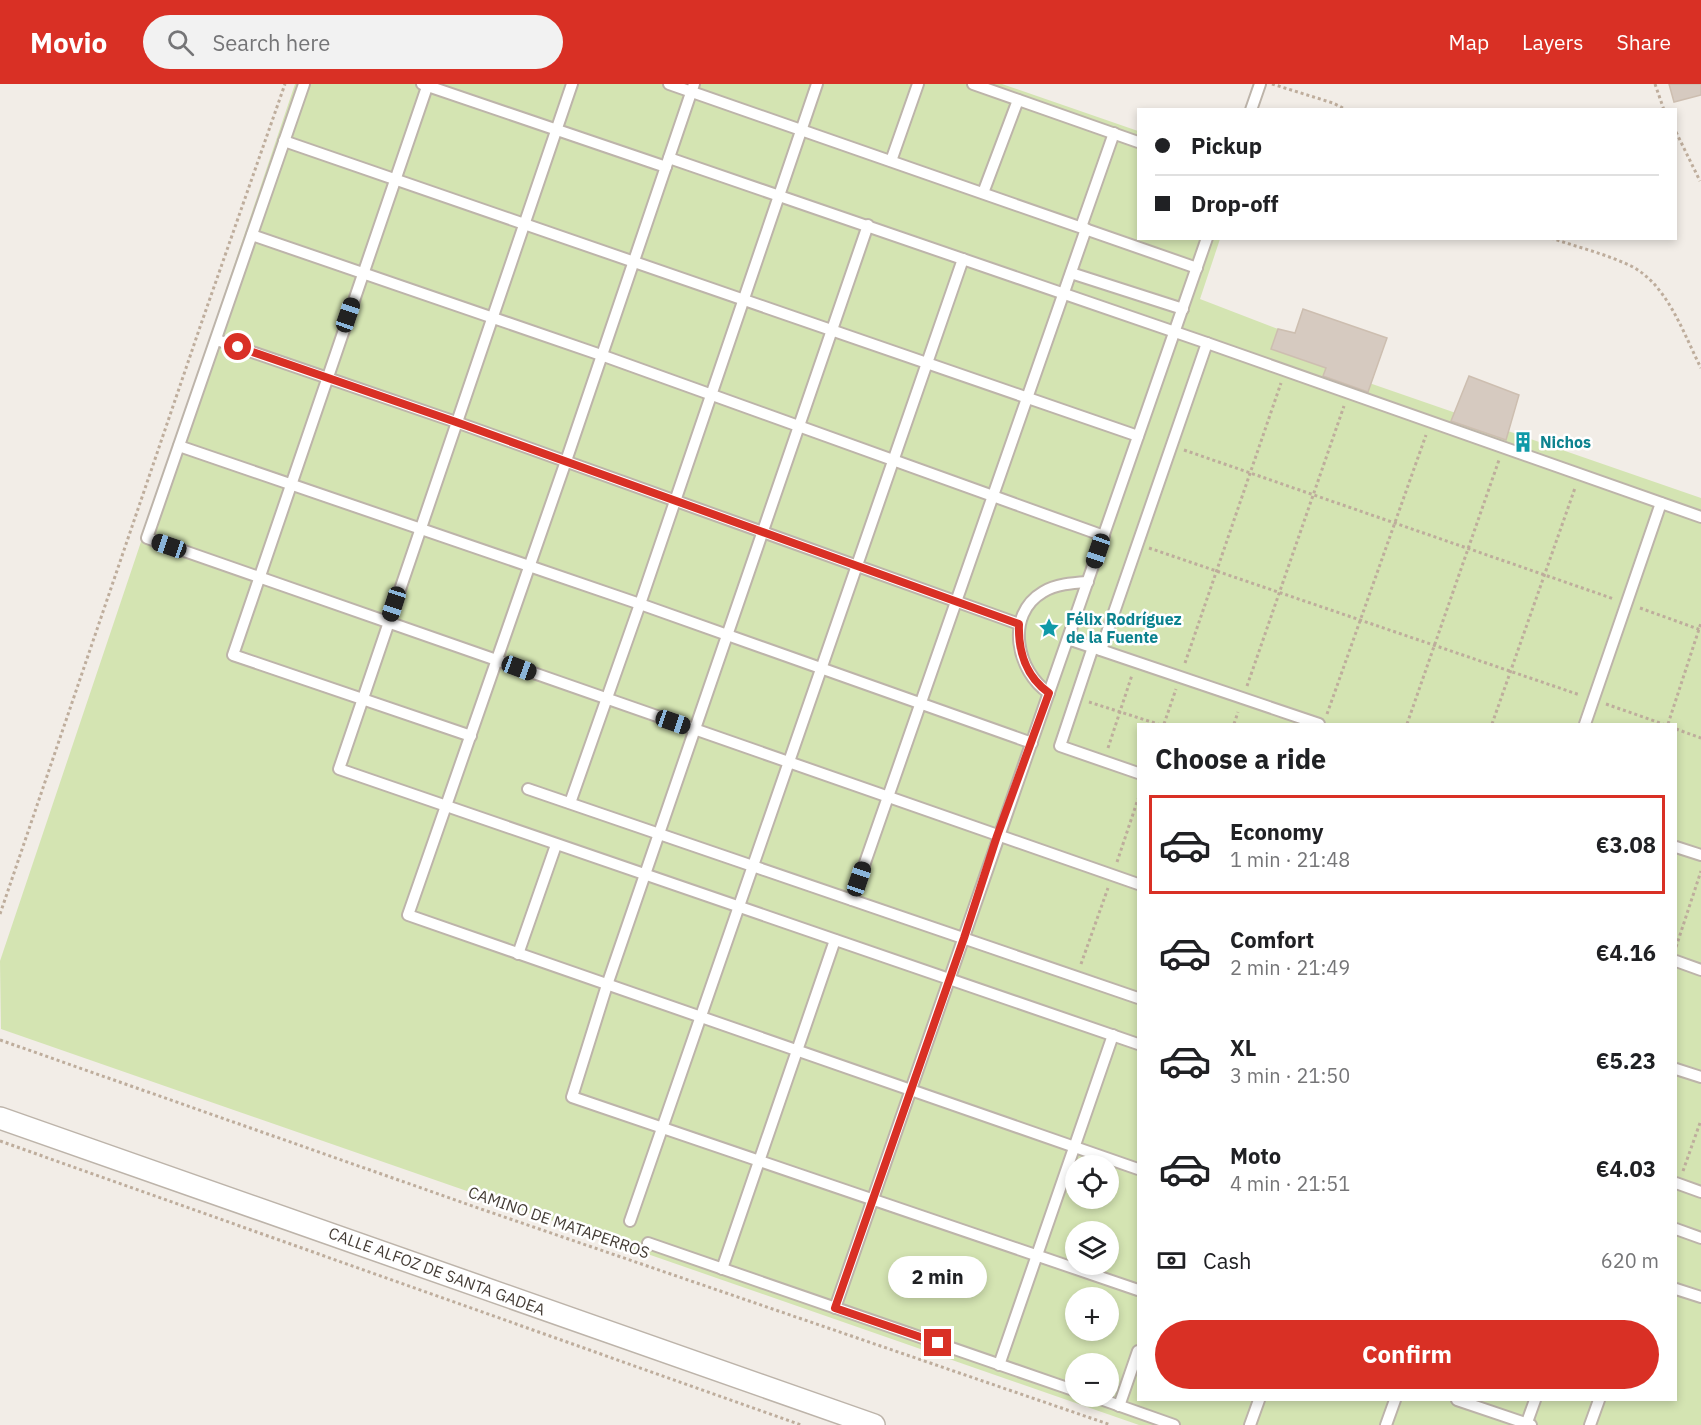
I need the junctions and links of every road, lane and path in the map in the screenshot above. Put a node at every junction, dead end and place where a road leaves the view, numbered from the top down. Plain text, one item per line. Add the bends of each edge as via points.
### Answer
1 (285, 84) edge
2 (304, 84) edge
3 (572, 84) edge
4 (669, 84) edge
5 (817, 84) edge
6 (918, 84) edge
7 (973, 84) edge
8 (1260, 84) edge
9 (1272, 84) edge
10 (1654, 84) edge
11 (426, 85) edge
12 (693, 88) edge
13 (1018, 100) junction
14 (1252, 108) edge
15 (1343, 108) edge
16 (1663, 108) edge
17 (556, 130) junction
18 (802, 130) junction
19 (1114, 133) junction
20 (1677, 134) edge
21 (284, 141) junction
22 (1137, 142) edge
23 (891, 161) junction
24 (668, 162) junction
25 (395, 179) junction
26 (1700, 181) edge
27 (983, 194) junction
28 (780, 195) junction
29 (524, 223) junction
30 (868, 225) junction
31 (1083, 228) junction
32 (252, 235) junction
33 (1206, 240) edge
34 (1557, 240) edge
35 (963, 259) junction
36 (634, 261) junction
37 (1197, 268) junction
38 (363, 273) junction
39 (1071, 273) junction
40 (1063, 294) junction
41 (744, 299) junction
42 (1183, 309) junction
43 (492, 317) junction
44 (832, 330) junction
45 (1174, 333) junction
46 (217, 340) junction
47 (1207, 343) junction
48 (601, 355) junction
49 (928, 363) junction
50 (1701, 368) edge
51 (1285, 372) junction
52 (326, 378) junction
53 (1348, 393) junction
54 (711, 394) junction
55 (1027, 397) junction
56 (456, 422) junction
57 (1430, 422) junction
58 (800, 426) junction
59 (1138, 436) junction
60 (1171, 445) junction
61 (179, 446) junction
62 (1504, 448) junction
63 (894, 460) junction
64 (566, 461) junction
65 (1251, 473) junction
66 (1580, 474) junction
67 (291, 484) junction
68 (1314, 494) junction
69 (992, 495) junction
70 (675, 500) junction
71 (1661, 503) junction
72 (1701, 517) edge
73 (1395, 522) junction
74 (420, 528) junction
75 (764, 532) junction
76 (1104, 536) junction
77 (1137, 544) junction
78 (1468, 548) junction
79 (530, 566) junction
80 (857, 566) junction
81 (1216, 572) junction
82 (1545, 574) junction
83 (259, 577) junction
84 (1088, 582) junction
85 (1279, 593) junction
86 (956, 601) junction
87 (1626, 603) junction
88 (640, 604) junction
89 (1360, 621) junction
90 (388, 623) junction
91 (1701, 623) edge
92 (1019, 624) junction
93 (1700, 629) edge
94 (729, 635) junction
95 (1068, 639) junction
96 (1434, 646) junction
97 (1097, 648) junction
98 (497, 661) junction
99 (1136, 662) junction
100 (822, 668) junction
101 (1511, 672) junction
102 (1180, 677) junction
103 (1049, 693) junction
104 (1076, 698) junction
105 (1243, 698) junction
106 (605, 699) junction
107 (362, 700) junction
108 (1593, 700) junction
109 (920, 703) junction
110 (1120, 712) junction
111 (1327, 714) dead end
112 (1155, 723) edge
113 (1164, 723) edge
114 (1234, 723) edge
115 (1316, 723) edge
116 (1407, 723) edge
117 (1492, 723) edge
118 (1585, 723) edge
119 (1660, 723) edge
120 (1668, 723) edge
121 (1677, 729) edge
122 (695, 730) junction
123 (471, 736) junction
124 (1701, 738) edge
125 (1032, 743) junction
126 (1104, 761) junction
127 (789, 763) junction
128 (1137, 773) edge
129 (528, 789) dead end
130 (888, 798) junction
131 (570, 803) junction
132 (446, 807) junction
133 (660, 834) junction
134 (997, 836) junction
135 (556, 845) junction
136 (1677, 847) edge
137 (1701, 855) edge
138 (753, 866) junction
139 (1701, 871) edge
140 (646, 875) junction
141 (1137, 884) edge
142 (852, 900) junction
143 (739, 907) junction
144 (0, 914) edge
145 (964, 938) junction
146 (835, 940) junction
147 (1677, 944) edge
148 (518, 954) junction
149 (1677, 961) edge
150 (1701, 970) edge
151 (950, 979) junction
152 (608, 985) junction
153 (1137, 998) edge
154 (701, 1017) junction
155 (1113, 1035) junction
156 (0, 1040) edge
157 (1137, 1044) edge
158 (797, 1050) junction
159 (1677, 1069) edge
160 (1701, 1077) edge
161 (911, 1090) junction
162 (0, 1118) edge
163 (1701, 1120) edge
164 (662, 1127) junction
165 (0, 1141) edge
166 (1075, 1147) junction
167 (759, 1160) junction
168 (1137, 1169) edge
169 (1677, 1184) edge
170 (1701, 1192) edge
171 (873, 1199) junction
172 (630, 1221) dead end
173 (1677, 1229) edge
174 (1701, 1238) edge
175 (648, 1243) dead end
176 (1037, 1255) junction
177 (722, 1269) junction
178 (1677, 1289) edge
179 (1137, 1290) edge
180 (1701, 1297) edge
181 (835, 1308) junction
182 (1137, 1354) edge
183 (999, 1365) junction
184 (1065, 1387) edge
185 (1259, 1401) edge
186 (1395, 1401) edge
187 (1460, 1401) edge
188 (1535, 1401) edge
189 (1599, 1401) edge
190 (1119, 1406) joint
191 (1528, 1424) edge
192 (801, 1425) edge
193 (874, 1425) edge
194 (1111, 1425) edge
195 (1174, 1425) edge
196 (1250, 1425) edge
197 (1386, 1425) edge
198 (1590, 1425) edge

1 - 144 path
2 - 21 lane
3 - 17 lane
4 - 12 lane
5 - 18 lane
6 - 23 lane
7 - 13 lane
8 - 14 lane
9 - 15 path
10 - 16 path
11 - 17 lane
11 - 25 lane
12 - 18 lane
12 - 24 lane
13 - 19 lane
13 - 27 lane
17 - 24 lane
17 - 29 lane
18 - 23 lane
18 - 28 lane
19 - 22 lane
19 - 31 lane
20 - 26 path
21 - 25 lane
21 - 32 lane
23 - 27 lane
24 - 28 lane
24 - 36 lane
25 - 29 lane
25 - 38 lane
27 - 31 lane
28 - 30 lane
28 - 41 lane
29 - 36 lane
29 - 43 lane
30 - 35 lane
30 - 44 lane
31 - 37 lane
31 - 39 lane
32 - 38 lane
32 - 46 lane
33 - 37 lane
34 - 50 path via 1631,266 1650,280 1668,303
35 - 40 lane
35 - 49 lane
36 - 41 lane
36 - 48 lane
37 - 42 lane
38 - 43 lane
38 - 52 lane
39 - 40 lane
39 - 42 lane
40 - 45 lane
40 - 55 lane
41 - 44 lane
41 - 54 lane
42 - 45 lane
43 - 48 lane
43 - 56 lane
44 - 49 lane
44 - 58 lane
45 - 47 lane
45 - 59 lane
46 - 52 lane
46 - 61 lane
47 - 51 lane
47 - 60 lane
48 - 54 lane
48 - 64 lane
49 - 55 lane
49 - 63 lane
51 - 53 lane
51 - 65 path
52 - 56 lane
52 - 67 lane
53 - 57 lane
53 - 68 path
54 - 58 lane
54 - 70 lane
55 - 59 lane
55 - 69 lane
56 - 64 lane
56 - 74 lane
57 - 62 lane
57 - 73 path
58 - 63 lane
58 - 75 lane
59 - 76 lane
60 - 65 path
60 - 77 lane
61 - 67 lane
61 - 83 lane via 147,538
62 - 66 lane
62 - 78 path
63 - 69 lane
63 - 80 lane
64 - 70 lane
64 - 79 lane
65 - 68 path
65 - 81 path
66 - 71 lane
66 - 82 path
67 - 74 lane
67 - 83 lane
68 - 73 path
68 - 85 path
69 - 76 lane
69 - 86 lane
70 - 75 lane
70 - 88 lane
71 - 72 lane
71 - 87 lane
73 - 78 path
73 - 89 path
74 - 79 lane
74 - 90 lane
75 - 80 lane
75 - 94 lane
76 - 84 lane
77 - 81 path
77 - 97 lane
78 - 82 path
78 - 96 path
79 - 88 lane
79 - 98 lane
80 - 86 lane
80 - 100 lane
81 - 85 path
81 - 102 path
82 - 87 path
82 - 101 path
83 - 90 lane
83 - 107 lane via 233,655
84 - 92 lane via 1042,592 1022,614
84 - 95 lane
85 - 89 path
85 - 105 path
86 - 92 lane
86 - 109 lane
87 - 93 path
87 - 108 lane
88 - 94 lane
88 - 106 lane
89 - 96 path
89 - 111 path
90 - 98 lane
90 - 107 lane
91 - 93 path
92 - 103 lane via 1025,665 1039,686
93 - 120 path
94 - 100 lane
94 - 122 lane
95 - 97 lane
95 - 103 lane
96 - 101 path
96 - 116 path
97 - 99 lane
97 - 104 lane
98 - 106 lane
98 - 123 lane
99 - 102 lane
99 - 110 path
100 - 109 lane
100 - 127 lane
101 - 108 path
101 - 117 path
102 - 105 lane
102 - 113 path
103 - 125 lane
104 - 110 path
104 - 126 lane via 1060,746
105 - 114 path
105 - 115 lane
106 - 122 lane
106 - 131 lane
107 - 123 lane
107 - 132 lane via 339,769
108 - 118 lane
108 - 119 path
109 - 125 lane
109 - 130 lane
110 - 112 path
110 - 126 path
121 - 124 path
122 - 127 lane
122 - 133 lane
123 - 132 lane
125 - 134 lane
126 - 128 lane
127 - 130 lane
127 - 138 lane
129 - 131 lane
130 - 134 lane
130 - 142 lane
131 - 133 lane
132 - 135 lane
132 - 148 lane via 408,915
133 - 138 lane
133 - 140 lane
134 - 141 lane
134 - 145 lane
135 - 140 lane
135 - 148 lane
136 - 137 lane
138 - 142 lane
138 - 143 lane
139 - 147 path
140 - 143 lane
140 - 152 lane
142 - 145 lane
143 - 146 lane
143 - 154 lane
145 - 151 lane
145 - 153 lane
146 - 151 lane
146 - 158 lane
148 - 152 lane
149 - 150 lane
151 - 155 lane
151 - 161 lane
152 - 154 lane
152 - 164 lane via 572,1096
154 - 158 lane
154 - 164 lane
155 - 157 lane
155 - 166 lane
156 - 194 path, CAMINO DE MATAPERROS
158 - 161 lane
158 - 167 lane
159 - 160 lane
161 - 166 lane
161 - 171 lane
162 - 193 street, CALLE ALFOZ DE SANTA GADEA
163 - 169 path
164 - 167 lane
164 - 172 lane
165 - 192 path
166 - 168 lane
166 - 176 lane
167 - 171 lane
167 - 177 lane
169 - 170 lane
171 - 176 lane
171 - 181 lane
173 - 174 lane
175 - 177 lane
176 - 179 lane
176 - 183 lane
177 - 181 lane
178 - 180 lane
181 - 183 lane
182 - 190 lane
183 - 184 lane
185 - 196 lane
186 - 197 lane
187 - 191 lane
188 - 191 lane
189 - 198 lane
190 - 195 lane

